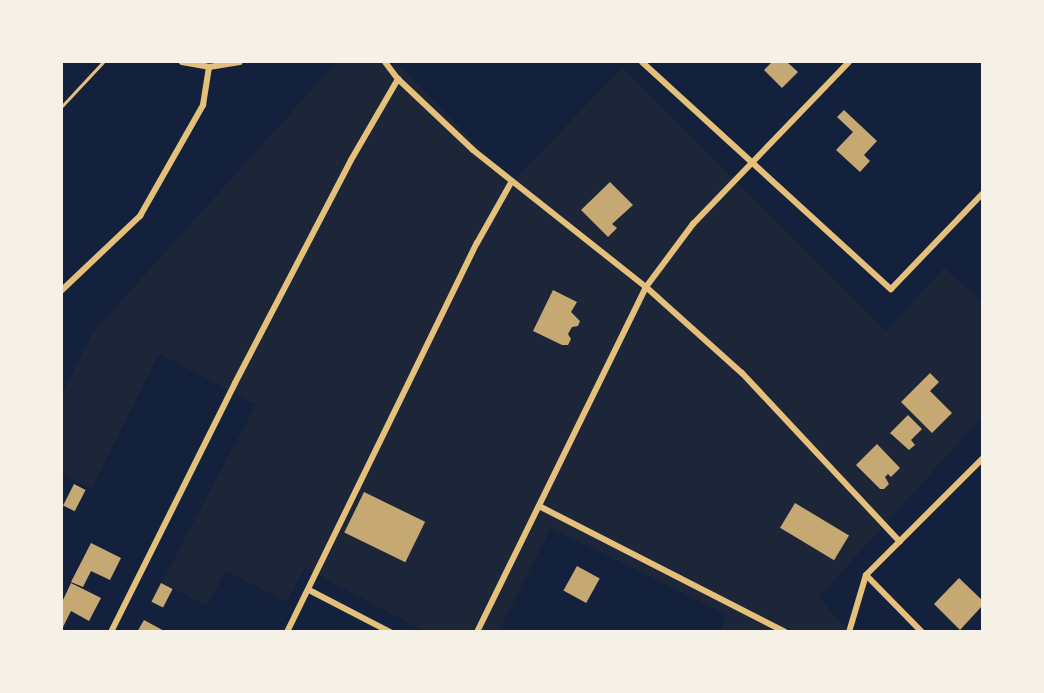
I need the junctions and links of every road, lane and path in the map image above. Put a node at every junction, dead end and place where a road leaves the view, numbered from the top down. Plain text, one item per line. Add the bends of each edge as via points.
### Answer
1 (103, 62) edge
2 (182, 62) edge
3 (240, 62) edge
4 (385, 62) edge
5 (642, 62) edge
6 (849, 62) edge
7 (209, 67) junction
8 (398, 79) junction
9 (62, 106) edge
10 (752, 162) junction
11 (512, 181) junction
12 (982, 195) edge
13 (646, 287) junction
14 (62, 290) edge
15 (982, 459) edge
16 (539, 506) junction
17 (900, 542) junction
18 (866, 575) junction
19 (309, 590) junction
20 (111, 632) edge
21 (288, 632) edge
22 (390, 632) edge
23 (477, 632) edge
24 (785, 632) edge
25 (849, 632) edge
26 (922, 632) edge

1 - 9 lane
2 - 7 street
3 - 7 street
4 - 8 street
5 - 10 street
6 - 10 street
7 - 14 street via 203,105 140,216
8 - 11 street
8 - 20 street via 257,340
10 - 12 street via 891,289
10 - 13 street via 693,224
11 - 13 street
11 - 19 street via 477,243
13 - 16 street
13 - 17 street via 742,373
15 - 17 street
16 - 23 street
16 - 24 street
17 - 18 street
18 - 25 street
18 - 26 street
19 - 21 street
19 - 22 street

